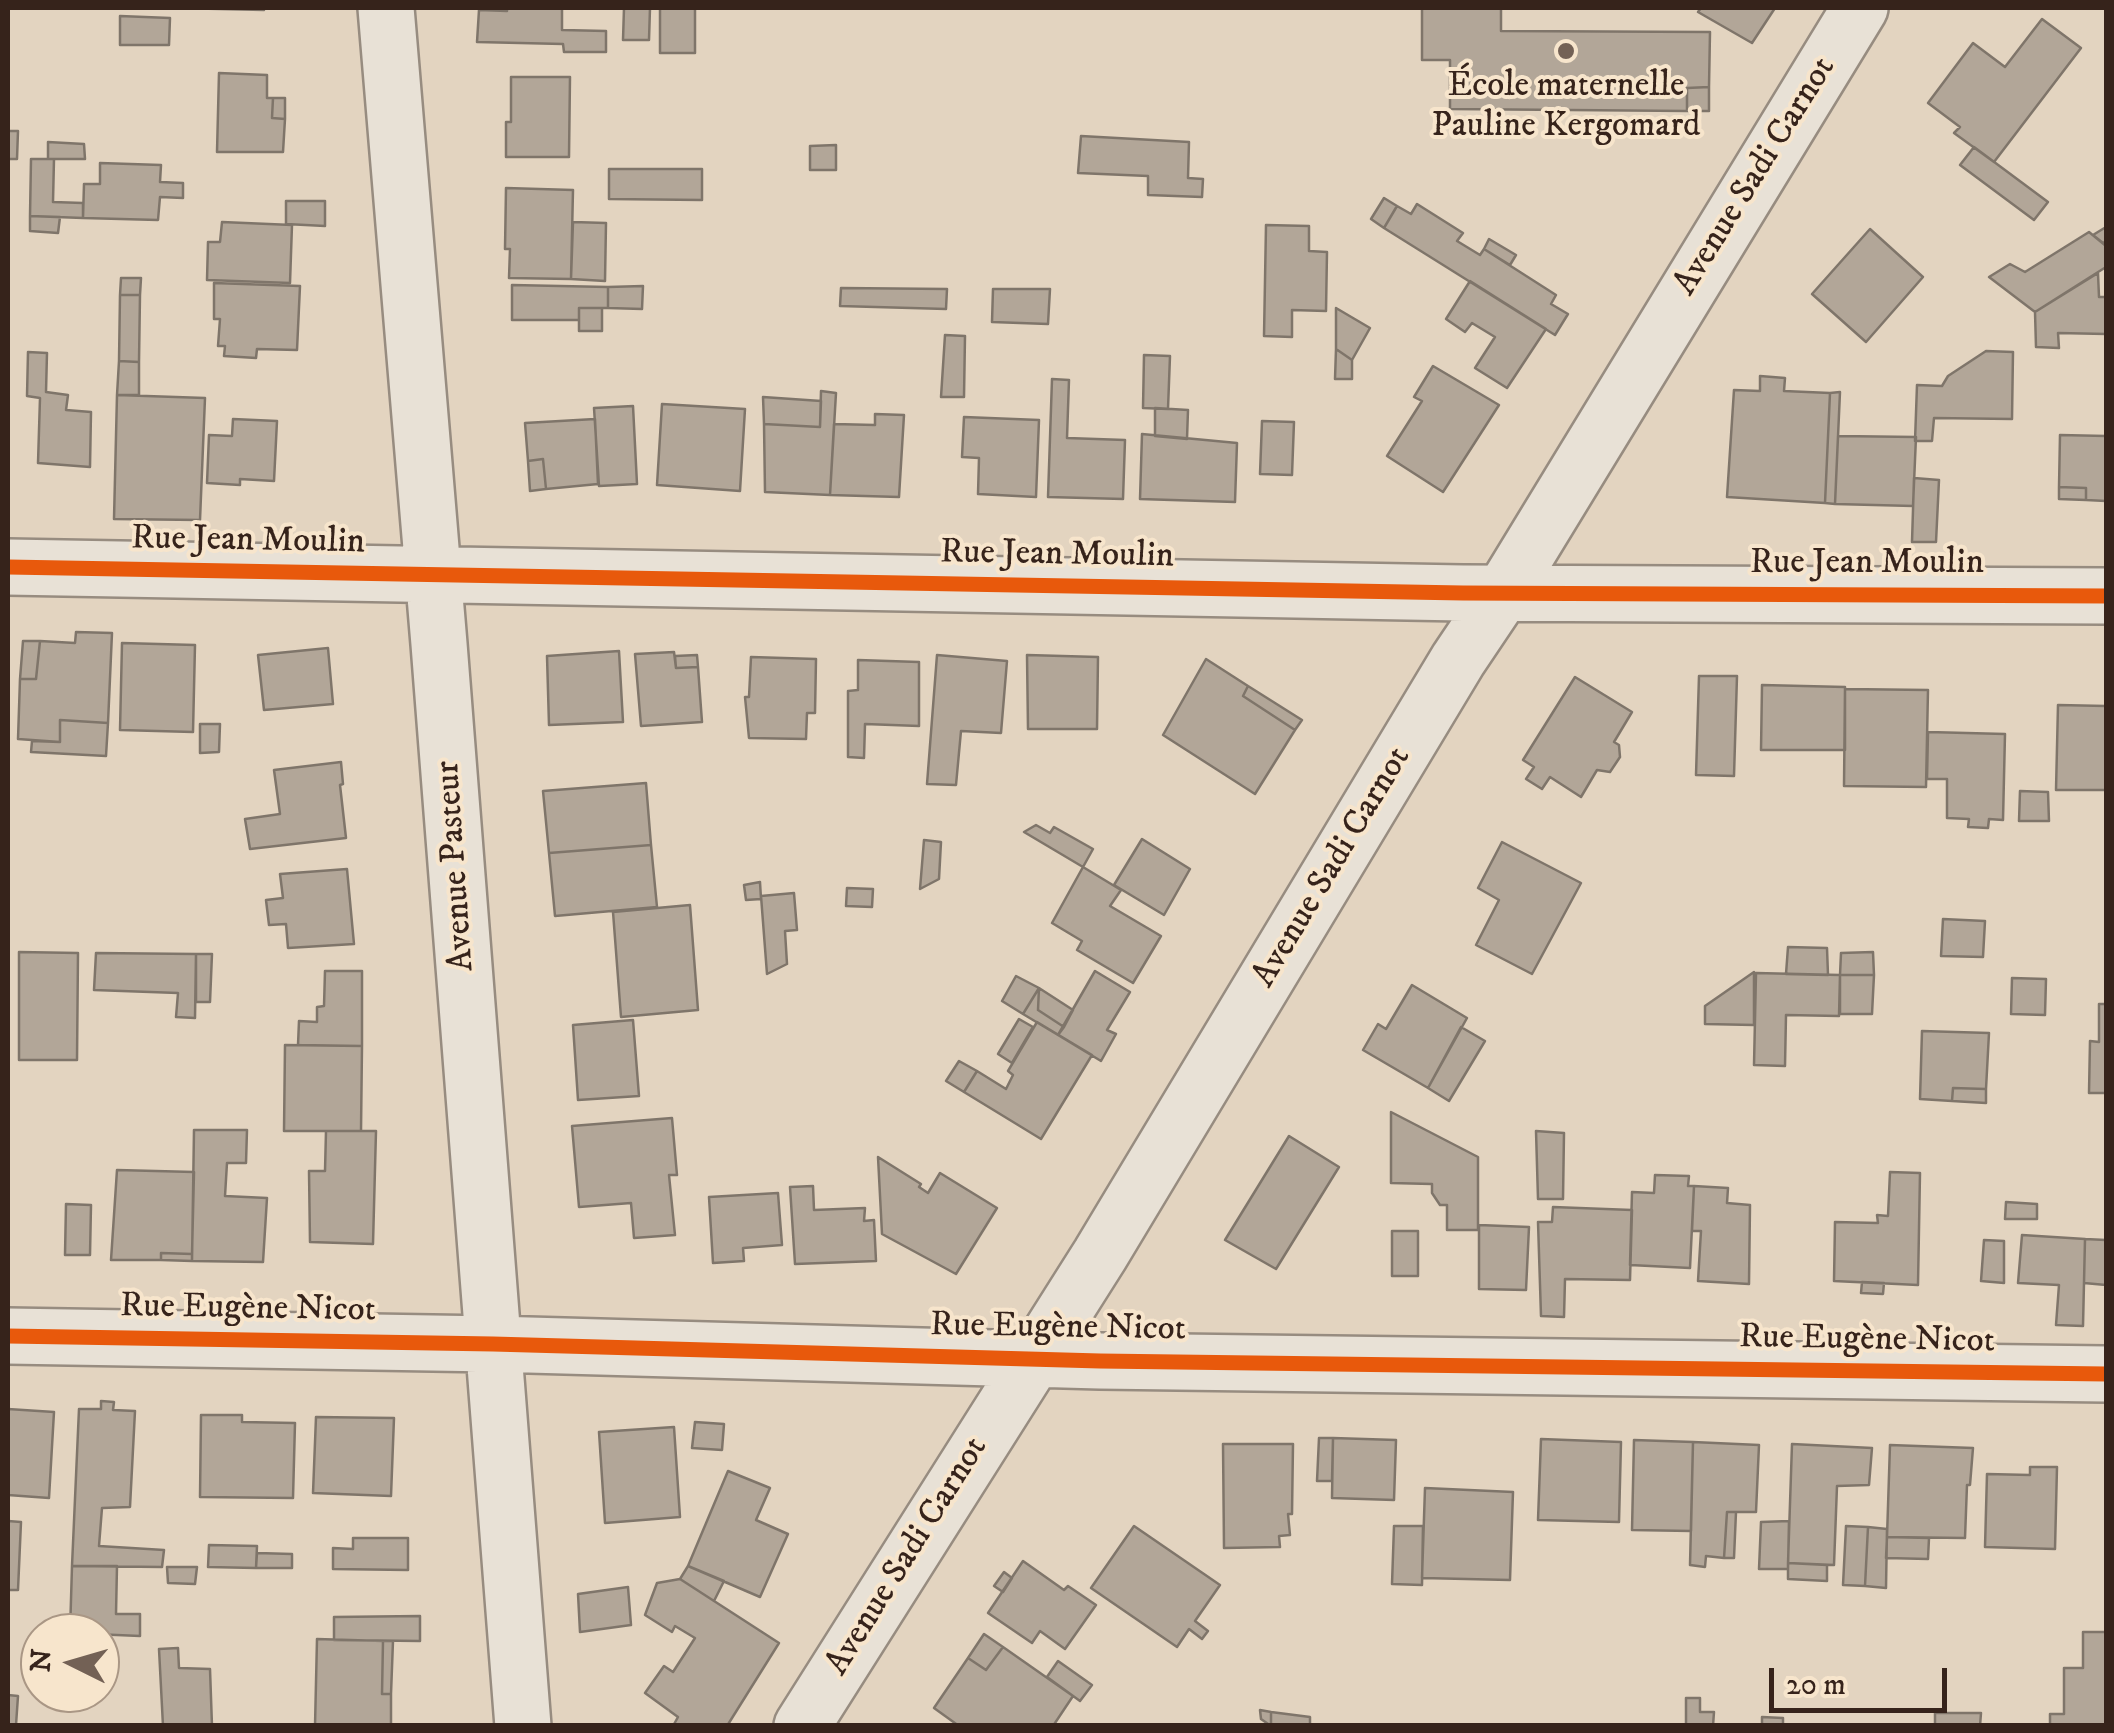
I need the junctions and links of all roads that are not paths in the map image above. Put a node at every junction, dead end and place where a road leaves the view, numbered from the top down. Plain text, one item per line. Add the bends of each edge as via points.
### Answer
1 (386, 8) edge
2 (1860, 8) edge
3 (8, 567) edge
4 (434, 576) junction
5 (1503, 593) junction
6 (2106, 596) edge
7 (8, 1336) edge
8 (493, 1344) junction
9 (1033, 1359) junction
10 (2106, 1374) edge
11 (522, 1726) edge
12 (802, 1726) edge

1 - 4 street, Avenue Pasteur
2 - 5 street, Avenue Sadi Carnot
3 - 4 street, Rue Jean Moulin
4 - 5 street, Rue Jean Moulin
4 - 8 street, Avenue Pasteur
5 - 6 street, Rue Jean Moulin
5 - 9 street, Avenue Sadi Carnot
7 - 8 street, Rue Eugène Nicot
8 - 9 street, Rue Eugène Nicot
8 - 11 street, Avenue Pasteur
9 - 10 street, Rue Eugène Nicot
9 - 12 street, Avenue Sadi Carnot

